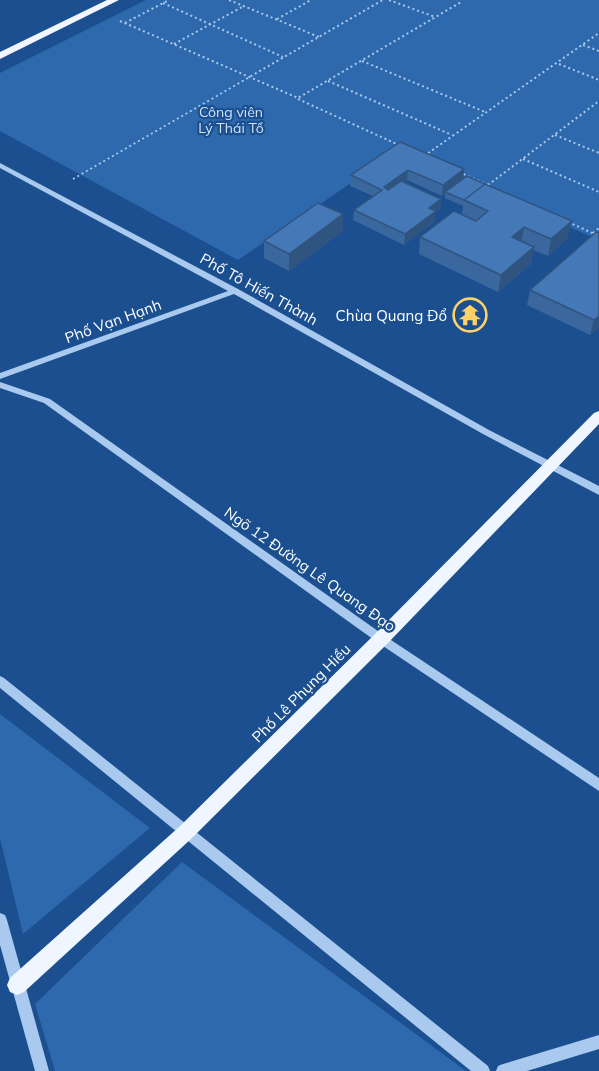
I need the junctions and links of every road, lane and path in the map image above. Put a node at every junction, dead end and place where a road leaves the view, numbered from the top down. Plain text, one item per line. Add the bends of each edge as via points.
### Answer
1 (114, 0) edge
2 (169, 0) edge
3 (229, 0) edge
4 (311, 0) edge
5 (383, 0) edge
6 (389, 0) edge
7 (457, 0) edge
8 (462, 1) edge
9 (163, 3) junction
10 (244, 6) junction
11 (435, 17) junction
12 (115, 19) dead end
13 (276, 20) junction
14 (125, 23) junction
15 (210, 24) junction
16 (599, 33) edge
17 (319, 37) junction
18 (174, 44) junction
19 (583, 45) junction
20 (599, 51) edge
21 (0, 56) edge
22 (284, 57) junction
23 (361, 61) junction
24 (558, 63) junction
25 (249, 77) junction
26 (599, 80) edge
27 (327, 81) junction
28 (298, 98) junction
29 (599, 101) edge
30 (485, 112) junction
31 (452, 135) junction
32 (555, 135) junction
33 (403, 147) edge
34 (599, 153) edge
35 (523, 159) junction
36 (434, 161) edge
37 (0, 165) edge
38 (456, 171) edge
39 (73, 179) dead end
40 (488, 185) junction
41 (495, 189) edge
42 (599, 192) edge
43 (560, 218) edge
44 (599, 228) edge
45 (593, 233) junction
46 (599, 236) edge
47 (235, 291) junction
48 (0, 376) edge
49 (0, 385) edge
50 (599, 416) edge
51 (552, 465) junction
52 (599, 491) edge
53 (381, 639) junction
54 (0, 681) edge
55 (599, 785) edge
56 (185, 832) junction
57 (0, 920) edge
58 (17, 985) junction
59 (599, 1042) edge
60 (42, 1071) edge
61 (483, 1071) edge
62 (502, 1071) edge

1 - 21 main road
2 - 9 path
3 - 10 path
4 - 13 path
5 - 17 path
6 - 11 path
7 - 8 path
8 - 11 path
9 - 14 path
9 - 15 path
10 - 13 path
10 - 15 path
11 - 23 path
12 - 14 path
13 - 17 path
14 - 18 path
15 - 18 path
15 - 22 path
16 - 19 path
17 - 22 path
18 - 25 path
19 - 20 path
19 - 24 path
22 - 25 path
23 - 27 path
23 - 30 path
24 - 26 path
24 - 30 path
25 - 28 path
25 - 39 path
27 - 28 path
27 - 31 path
28 - 33 path
29 - 32 path
30 - 31 path
31 - 36 path via 424,156
32 - 34 path
32 - 35 path
35 - 40 path
35 - 42 path
37 - 47 street, Phố Tô Hiến Thành
38 - 40 path
40 - 41 path
43 - 45 path
44 - 45 path
45 - 46 path
47 - 48 street, Phố Vạn Hạnh
47 - 51 street, Phố Tô Hiến Thành
49 - 53 street, Ngõ 12 Đường Lê Quang Đạo via 47,401
50 - 51 main road, Phố Lê Phụng Hiểu
51 - 52 street, Phố Tô Hiến Thành
51 - 53 main road, Phố Lê Phụng Hiểu
53 - 55 street, Ngõ 12 Đường Lê Quang Đạo
53 - 56 main road, Phố Lê Phụng Hiểu
54 - 56 street
56 - 58 main road, Phố Lê Phụng Hiểu
56 - 61 street
57 - 58 street
58 - 60 street
59 - 62 street

